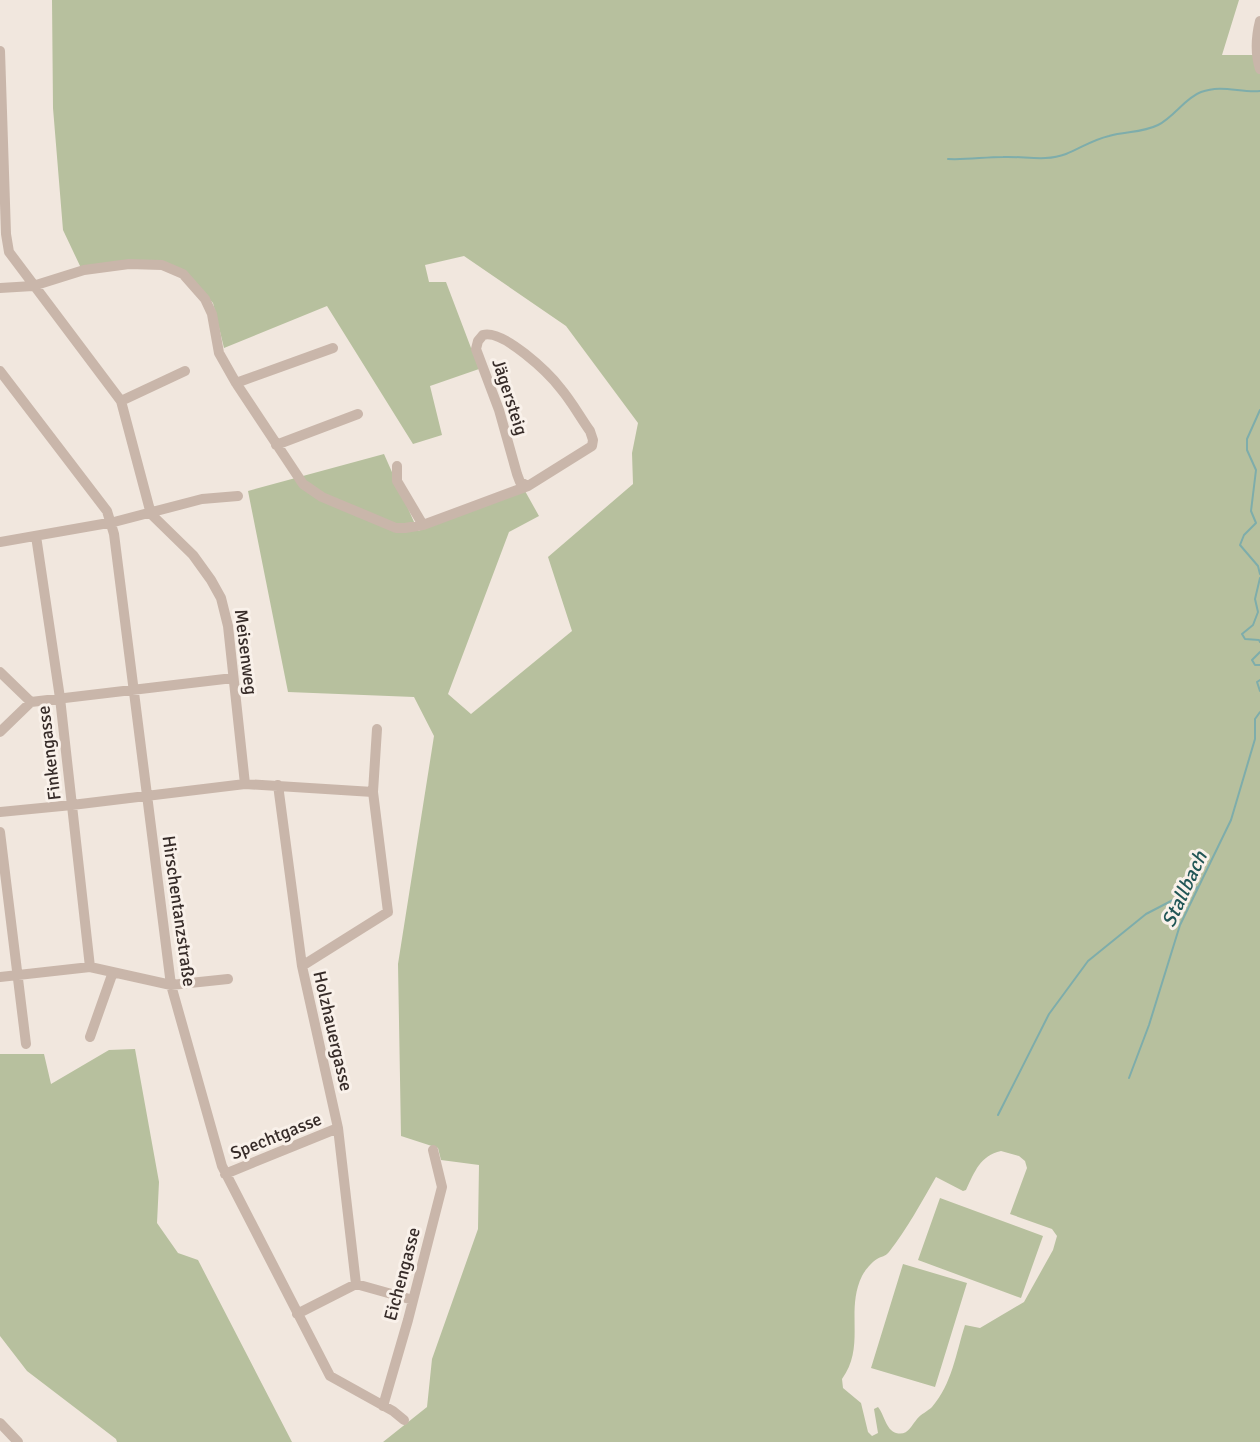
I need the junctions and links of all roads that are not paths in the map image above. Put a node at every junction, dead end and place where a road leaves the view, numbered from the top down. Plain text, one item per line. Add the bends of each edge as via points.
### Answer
1 (1260, 21) edge
2 (0, 51) edge
3 (1260, 69) edge
4 (33, 285) junction
5 (0, 288) edge
6 (333, 348) dead end
7 (0, 371) edge
8 (185, 371) dead end
9 (236, 383) junction
10 (121, 401) junction
11 (358, 414) dead end
12 (276, 445) junction
13 (397, 466) dead end
14 (528, 486) junction
15 (238, 496) dead end
16 (151, 514) junction
17 (111, 523) junction
18 (423, 525) junction
19 (36, 536) junction
20 (0, 542) edge
21 (0, 672) edge
22 (232, 678) junction
23 (133, 689) junction
24 (60, 698) junction
25 (31, 702) junction
26 (377, 729) dead end
27 (0, 732) edge
28 (244, 784) junction
29 (278, 785) junction
30 (373, 792) junction
31 (146, 796) junction
32 (72, 805) junction
33 (0, 812) edge
34 (0, 832) edge
35 (302, 966) junction
36 (90, 967) junction
37 (113, 972) junction
38 (17, 976) junction
39 (0, 977) edge
40 (228, 979) dead end
41 (171, 985) junction
42 (90, 1037) dead end
43 (26, 1044) dead end
44 (338, 1128) junction
45 (434, 1150) dead end
46 (225, 1174) junction
47 (356, 1284) junction
48 (413, 1300) junction
49 (297, 1314) junction
50 (383, 1406) junction
51 (404, 1420) dead end
52 (0, 1423) edge
53 (18, 1442) edge

1 - 3 street
2 - 4 street via 7,244 11,256
4 - 5 street
4 - 9 street via 84,270 129,264 162,265 183,274 205,299 219,352
4 - 10 street
6 - 9 street
7 - 17 street, Hirschentanzstraße via 106,511
8 - 10 street
9 - 12 street
10 - 16 street
11 - 12 street
12 - 18 street via 303,484 322,497 396,528
13 - 18 street via 397,481
14 - 14 street, Jägersteig via 520,482 477,353 483,335 494,335 514,346 560,387 590,431 592,446
14 - 18 street
15 - 16 street via 202,499
16 - 17 street
16 - 22 street, Meisenweg via 193,555 218,591 228,626
17 - 19 street
17 - 23 street, Hirschentanzstraße
19 - 20 street
19 - 24 street, Finkengasse
21 - 25 street
22 - 23 street
22 - 28 street, Meisenweg
23 - 24 street
23 - 31 street, Hirschentanzstraße
24 - 25 street
24 - 32 street, Finkengasse
25 - 27 street
26 - 30 street
28 - 29 street
28 - 31 street
29 - 30 street
29 - 35 street, Holzhauergasse
30 - 35 street via 388,912
31 - 32 street
31 - 41 street, Hirschentanzstraße
32 - 33 street
32 - 36 street, Finkengasse
34 - 38 street
35 - 44 street, Holzhauergasse
36 - 37 street
36 - 38 street
37 - 41 street
37 - 42 street
38 - 39 street
38 - 43 street
40 - 41 street
41 - 46 street, Hirschentanzstraße
44 - 46 street, Spechtgasse
44 - 47 street, Holzhauergasse
45 - 48 street, Eichengasse via 442,1186
46 - 49 street, Hirschentanzstraße
47 - 48 street
47 - 49 street
48 - 50 street, Eichengasse
49 - 50 street, Hirschentanzstraße via 330,1376
50 - 51 street, Hirschentanzstraße
52 - 53 street

